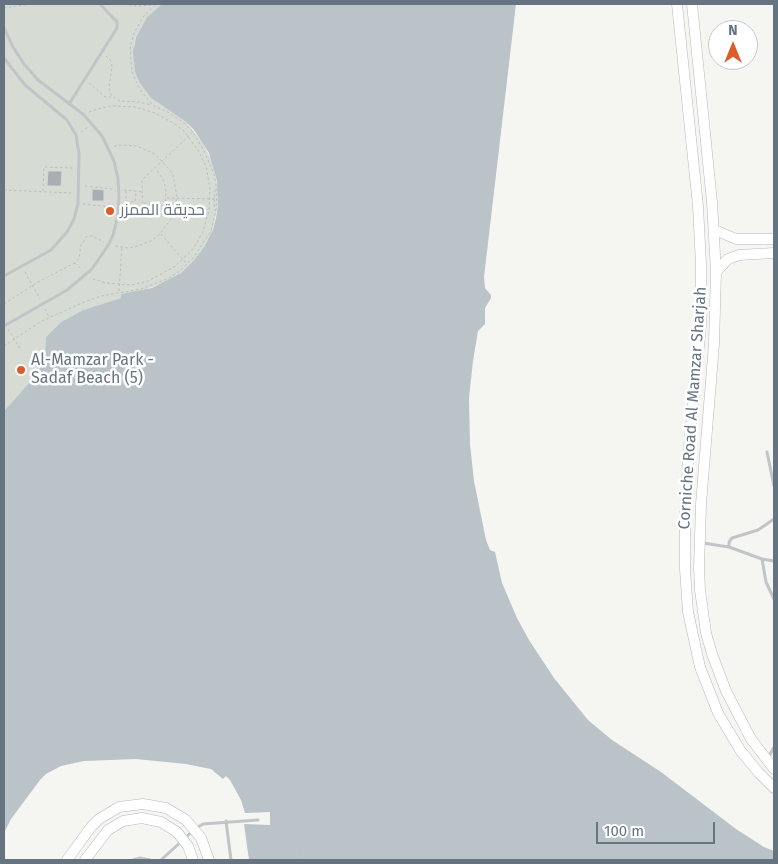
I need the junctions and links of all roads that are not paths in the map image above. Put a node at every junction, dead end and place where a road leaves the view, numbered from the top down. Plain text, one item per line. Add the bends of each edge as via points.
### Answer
1 (100, 4) edge
2 (677, 4) edge
3 (692, 4) edge
4 (4, 28) edge
5 (4, 58) edge
6 (69, 104) junction
7 (714, 230) junction
8 (774, 240) edge
9 (774, 253) edge
10 (716, 272) junction
11 (4, 276) edge
12 (4, 325) edge
13 (767, 452) dead end
14 (774, 486) edge
15 (774, 519) edge
16 (685, 541) junction
17 (700, 543) junction
18 (728, 546) junction
19 (762, 559) junction
20 (774, 561) edge
21 (774, 599) edge
22 (774, 747) edge
23 (766, 760) junction
24 (774, 769) edge
25 (774, 788) edge
26 (258, 820) dead end
27 (226, 821) junction
28 (195, 829) junction
29 (184, 839) junction
30 (68, 860) edge
31 (84, 860) edge
32 (133, 860) edge
33 (150, 860) edge
34 (161, 860) edge
35 (193, 860) edge
36 (209, 860) edge
37 (231, 860) edge

1 - 6 lane via 118,25
2 - 16 street, Corniche Road Al Mamzar Sharjah via 701,265 701,325
3 - 7 street, Corniche Road Al Mamzar Sharjah
4 - 6 lane via 24,64 38,80
5 - 11 lane via 25,85 67,120 76,135 79,153 78,204 72,225 63,239 44,255
6 - 12 lane via 84,114 109,148 119,190 118,215 109,244 86,274 67,290
7 - 8 street via 736,239
7 - 10 street, Corniche Road Al Mamzar Sharjah
9 - 10 street via 739,255 728,260
10 - 17 street, Corniche Road Al Mamzar Sharjah
13 - 14 lane
15 - 18 lane via 758,530 732,538
16 - 17 street
16 - 25 street, Corniche Road Al Mamzar Sharjah via 688,612 695,652 705,682 732,738
17 - 18 lane
17 - 23 street, Corniche Road Al Mamzar Sharjah via 701,597 712,654 734,709
18 - 19 lane
19 - 20 lane
19 - 21 lane via 766,582
22 - 23 lane
23 - 24 street, Corniche Road Al Mamzar Sharjah
26 - 27 lane
27 - 28 lane via 208,823
27 - 37 lane
28 - 29 lane
28 - 30 street via 177,813 160,806 119,807 90,827
28 - 36 street
29 - 31 street via 160,822 132,819 108,830
29 - 34 lane
29 - 35 street
32 - 33 lane

